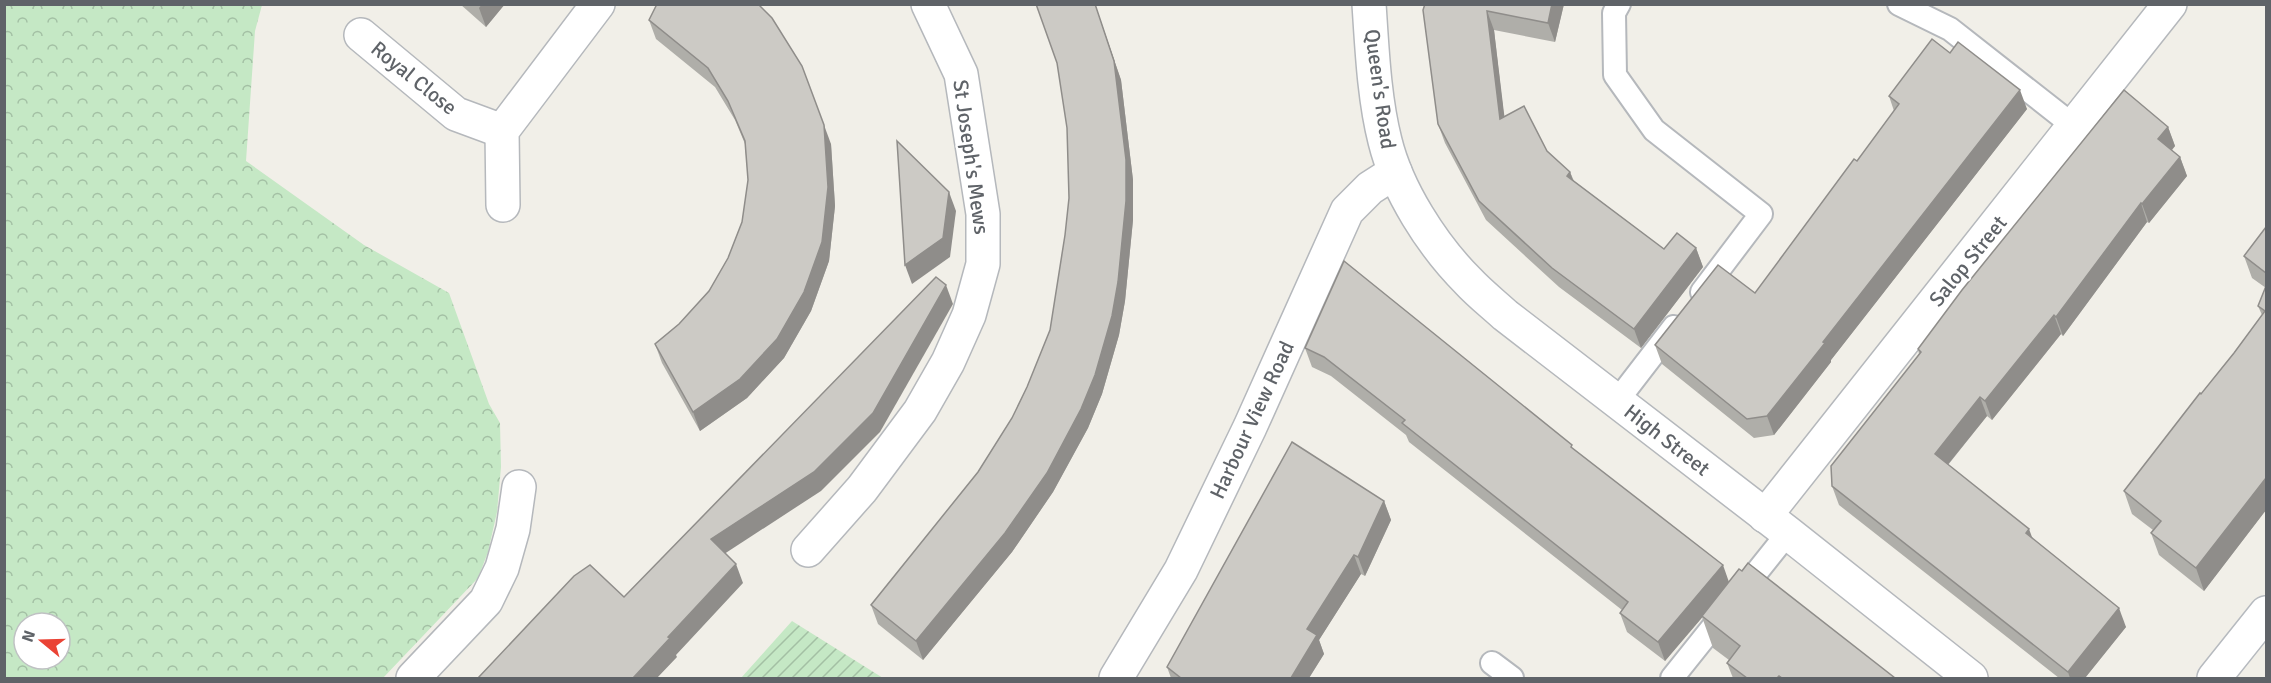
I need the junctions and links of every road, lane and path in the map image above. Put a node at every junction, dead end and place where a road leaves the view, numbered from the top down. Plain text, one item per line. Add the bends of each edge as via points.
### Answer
1 (598, 4) edge
2 (928, 4) edge
3 (1369, 4) edge
4 (1619, 4) edge
5 (1899, 4) edge
6 (2170, 4) edge
7 (362, 35) dead end
8 (2075, 127) junction
9 (502, 131) junction
10 (1395, 172) junction
11 (503, 205) dead end
12 (1617, 401) junction
13 (519, 488) dead end
14 (1777, 524) junction
15 (807, 550) dead end
16 (2266, 613) edge
17 (1492, 663) dead end
18 (413, 678) edge
19 (1116, 678) edge
20 (1512, 678) edge
21 (1672, 678) edge
22 (1971, 678) edge
23 (2214, 678) edge

1 - 9 street
2 - 15 street, St Joseph's Mews via 961,74 983,214 983,264 969,315 920,411 862,489
3 - 10 street, Queen's Road via 1379,107
4 - 12 lane via 1614,13 1615,75 1654,130 1761,214
5 - 8 lane via 1950,29
6 - 8 street, Salop Street
7 - 9 street, Royal Close via 456,114
8 - 14 street, Salop Street
9 - 11 street
10 - 12 street, High Street via 1441,251 1468,281 1505,315
10 - 19 street, Harbour View Road via 1370,188 1347,211 1181,570
12 - 14 street, High Street
13 - 18 street via 502,568 486,601
14 - 21 lane
14 - 22 street, High Street
16 - 23 street
17 - 20 lane

